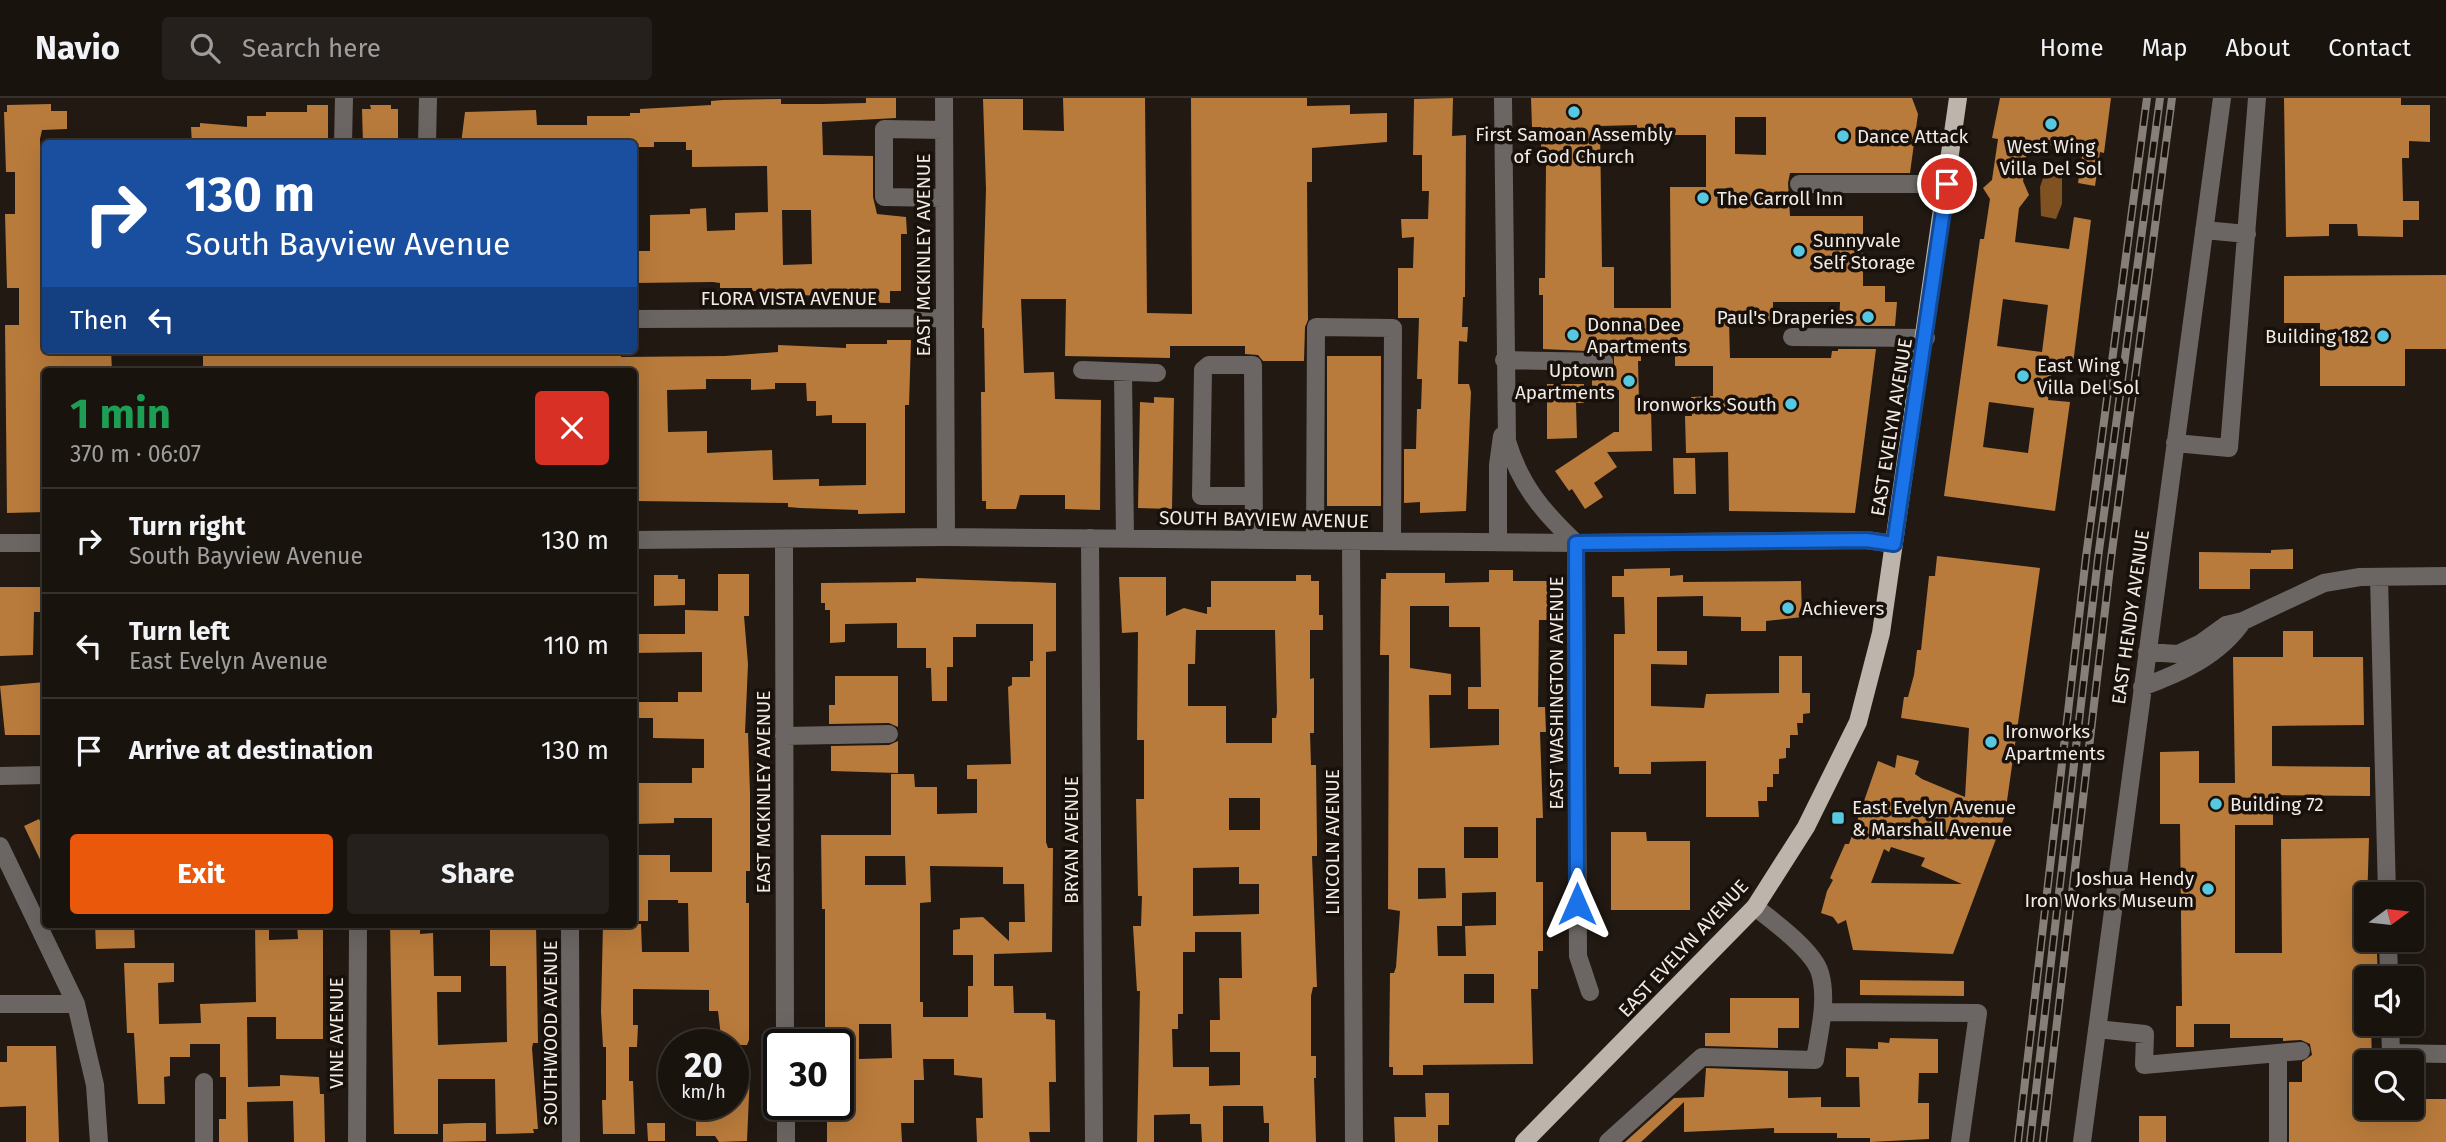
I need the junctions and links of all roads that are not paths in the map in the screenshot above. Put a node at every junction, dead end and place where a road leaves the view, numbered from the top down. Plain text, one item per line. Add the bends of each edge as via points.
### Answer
1 (344, 98) edge
2 (428, 98) edge
3 (944, 98) edge
4 (1503, 98) edge
5 (1958, 98) edge
6 (2222, 98) edge
7 (2257, 98) edge
8 (944, 130) junction
9 (343, 140) edge
10 (427, 140) edge
11 (1800, 184) dead end
12 (1947, 184) junction
13 (944, 198) junction
14 (2204, 230) junction
15 (2247, 234) junction
16 (944, 318) junction
17 (637, 319) edge
18 (1791, 337) dead end
19 (1926, 338) junction
20 (1504, 360) junction
21 (1604, 362) dead end
22 (1082, 370) dead end
23 (1123, 372) junction
24 (1157, 373) dead end
25 (1504, 415) junction
26 (2175, 443) junction
27 (1252, 496) junction
28 (946, 537) junction
29 (1090, 538) junction
30 (1125, 539) junction
31 (637, 540) edge
32 (784, 540) junction
33 (1254, 540) junction
34 (1315, 540) junction
35 (1351, 541) junction
36 (1392, 541) junction
37 (1497, 541) junction
38 (0, 543) edge
39 (42, 543) edge
40 (1576, 543) junction
41 (1894, 544) junction
42 (2446, 576) edge
43 (2379, 577) junction
44 (2243, 621) junction
45 (2147, 652) junction
46 (2142, 687) junction
47 (889, 734) dead end
48 (784, 736) junction
49 (42, 775) edge
50 (0, 776) edge
51 (0, 846) edge
52 (2387, 882) edge
53 (1755, 907) junction
54 (358, 928) edge
55 (570, 928) edge
56 (1590, 992) dead end
57 (0, 1004) edge
58 (76, 1004) junction
59 (1823, 1012) junction
60 (785, 1029) edge
61 (2097, 1030) junction
62 (2390, 1036) edge
63 (2301, 1051) dead end
64 (2278, 1053) junction
65 (2446, 1054) edge
66 (204, 1082) dead end
67 (786, 1120) edge
68 (99, 1142) edge
69 (204, 1142) edge
70 (357, 1142) edge
71 (571, 1142) edge
72 (786, 1142) edge
73 (1094, 1142) edge
74 (1354, 1142) edge
75 (1524, 1142) edge
76 (1608, 1142) edge
77 (1960, 1142) edge
78 (2082, 1142) edge
79 (2278, 1142) edge

1 - 9 street
2 - 10 street
3 - 8 street, EAST MCKINLEY AVENUE
4 - 20 street
5 - 12 main road, EAST EVELYN AVENUE
6 - 14 street, EAST HENDY AVENUE
7 - 15 street
8 - 13 street, EAST MCKINLEY AVENUE
8 - 13 street via 884,130 884,197
11 - 12 street
12 - 19 main road, EAST EVELYN AVENUE
13 - 16 street, EAST MCKINLEY AVENUE
14 - 15 street
14 - 26 street, EAST HENDY AVENUE
15 - 26 street via 2229,448
16 - 17 street, FLORA VISTA AVENUE
16 - 28 street, EAST MCKINLEY AVENUE
18 - 19 street
19 - 41 main road, EAST EVELYN AVENUE
20 - 21 street
20 - 25 street
22 - 23 street
23 - 24 street
23 - 30 street
25 - 37 street
25 - 40 street via 1514,466 1526,489
26 - 45 street, EAST HENDY AVENUE
27 - 27 street via 1201,496 1203,370 1209,365 1253,365
27 - 33 street
28 - 29 street, SOUTH BAYVIEW AVENUE
28 - 32 street, SOUTH BAYVIEW AVENUE
29 - 30 street, SOUTH BAYVIEW AVENUE
29 - 73 street, BRYAN AVENUE
30 - 33 street, SOUTH BAYVIEW AVENUE
31 - 32 street, SOUTH BAYVIEW AVENUE
32 - 48 street, EAST MCKINLEY AVENUE
33 - 34 street, SOUTH BAYVIEW AVENUE
34 - 35 street, SOUTH BAYVIEW AVENUE
34 - 36 street via 1317,327 1393,328
35 - 36 street, SOUTH BAYVIEW AVENUE
35 - 74 street, LINCOLN AVENUE
36 - 37 street, SOUTH BAYVIEW AVENUE
37 - 40 street, SOUTH BAYVIEW AVENUE
38 - 39 street
40 - 41 street, SOUTH BAYVIEW AVENUE via 1866,540
40 - 56 street, EAST WASHINGTON AVENUE via 1578,956
41 - 53 main road, EAST EVELYN AVENUE via 1881,633 1858,722 1806,827
42 - 43 street
43 - 44 street via 2324,583
43 - 52 street
44 - 45 street via 2227,625 2178,654
44 - 46 street via 2233,636 2200,662
45 - 46 street, EAST HENDY AVENUE
46 - 61 street, EAST HENDY AVENUE
47 - 48 street
48 - 60 street, EAST MCKINLEY AVENUE
49 - 50 street
51 - 58 street
53 - 59 street via 1788,932 1820,971
53 - 75 main road, EAST EVELYN AVENUE
54 - 70 street, VINE AVENUE
55 - 71 street, SOUTHWOOD AVENUE
57 - 58 street
58 - 68 street via 95,1085
59 - 76 street via 1815,1060 1702,1057
59 - 77 street via 1978,1013
61 - 64 street via 2145,1034 2144,1065
61 - 78 street, EAST HENDY AVENUE
62 - 65 street via 2391,1054
63 - 64 street
64 - 79 street
66 - 69 street
67 - 72 street

